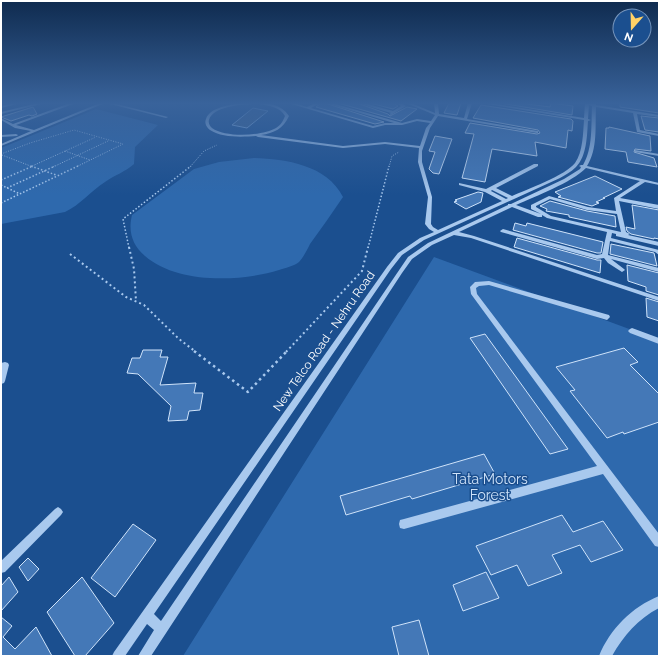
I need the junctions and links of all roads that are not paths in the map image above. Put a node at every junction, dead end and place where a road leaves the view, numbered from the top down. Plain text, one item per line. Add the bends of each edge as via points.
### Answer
1 (19, 134) edge
2 (28, 134) edge
3 (225, 134) edge
4 (259, 134) edge
5 (426, 134) edge
6 (586, 134) edge
7 (589, 134) edge
8 (16, 135) junction
9 (252, 135) junction
10 (1, 136) edge
11 (1, 141) edge
12 (1, 145) edge
13 (420, 149) junction
14 (636, 151) dead end
15 (659, 155) edge
16 (575, 164) junction
17 (536, 165) dead end
18 (584, 167) junction
19 (643, 181) junction
20 (461, 184) dead end
21 (659, 184) edge
22 (492, 188) junction
23 (487, 191) junction
24 (616, 199) junction
25 (508, 202) junction
26 (659, 207) edge
27 (619, 213) junction
28 (502, 231) dead end
29 (438, 232) junction
30 (451, 234) junction
31 (624, 234) junction
32 (608, 236) junction
33 (659, 242) edge
34 (659, 253) edge
35 (605, 256) junction
36 (622, 270) dead end
37 (659, 270) edge
38 (659, 299) edge
39 (607, 316) dead end
40 (632, 331) dead end
41 (659, 341) edge
42 (1, 366) edge
43 (1, 381) edge
44 (604, 469) junction
45 (58, 512) dead end
46 (404, 524) dead end
47 (659, 542) edge
48 (1, 568) edge
49 (659, 602) edge
50 (147, 615) junction
51 (162, 630) junction
52 (118, 656) edge
53 (144, 656) edge
54 (605, 656) edge

1 - 8 street
2 - 12 street
3 - 9 street
4 - 9 street
5 - 13 street
6 - 16 street, New Telco Road - Nehru Road via 582,152
7 - 18 street, New Telco Road - Nehru Road via 590,154
8 - 10 street
8 - 11 street
9 - 13 street via 343,147 386,143
13 - 29 street via 420,162 430,197 428,224
14 - 15 street
16 - 18 street
16 - 25 street, New Telco Road - Nehru Road via 558,177
17 - 22 street
18 - 19 street
18 - 25 street, New Telco Road - Nehru Road via 566,180
19 - 21 street
19 - 24 street
20 - 23 street
22 - 23 street
22 - 25 street
23 - 25 street
24 - 26 street
24 - 27 street
25 - 29 street, New Telco Road - Nehru Road
25 - 30 street, New Telco Road - Nehru Road
25 - 32 street via 552,220
27 - 31 street
27 - 31 street via 587,208 549,196 532,208 549,217
28 - 35 street via 597,257
29 - 30 street
29 - 50 street, New Telco Road - Nehru Road via 409,247 389,268
30 - 38 street via 468,236
30 - 51 street, New Telco Road - Nehru Road via 418,251 400,272
31 - 33 street
32 - 33 street
32 - 34 street
32 - 35 street
35 - 36 street
35 - 37 street
39 - 44 street via 489,283 476,284 473,287 474,294
40 - 41 street
42 - 43 street via 5,365
44 - 46 street
44 - 47 street
45 - 48 street
49 - 54 street via 645,608 620,630
50 - 51 street
50 - 52 street, New Telco Road - Nehru Road
51 - 53 street, New Telco Road - Nehru Road

